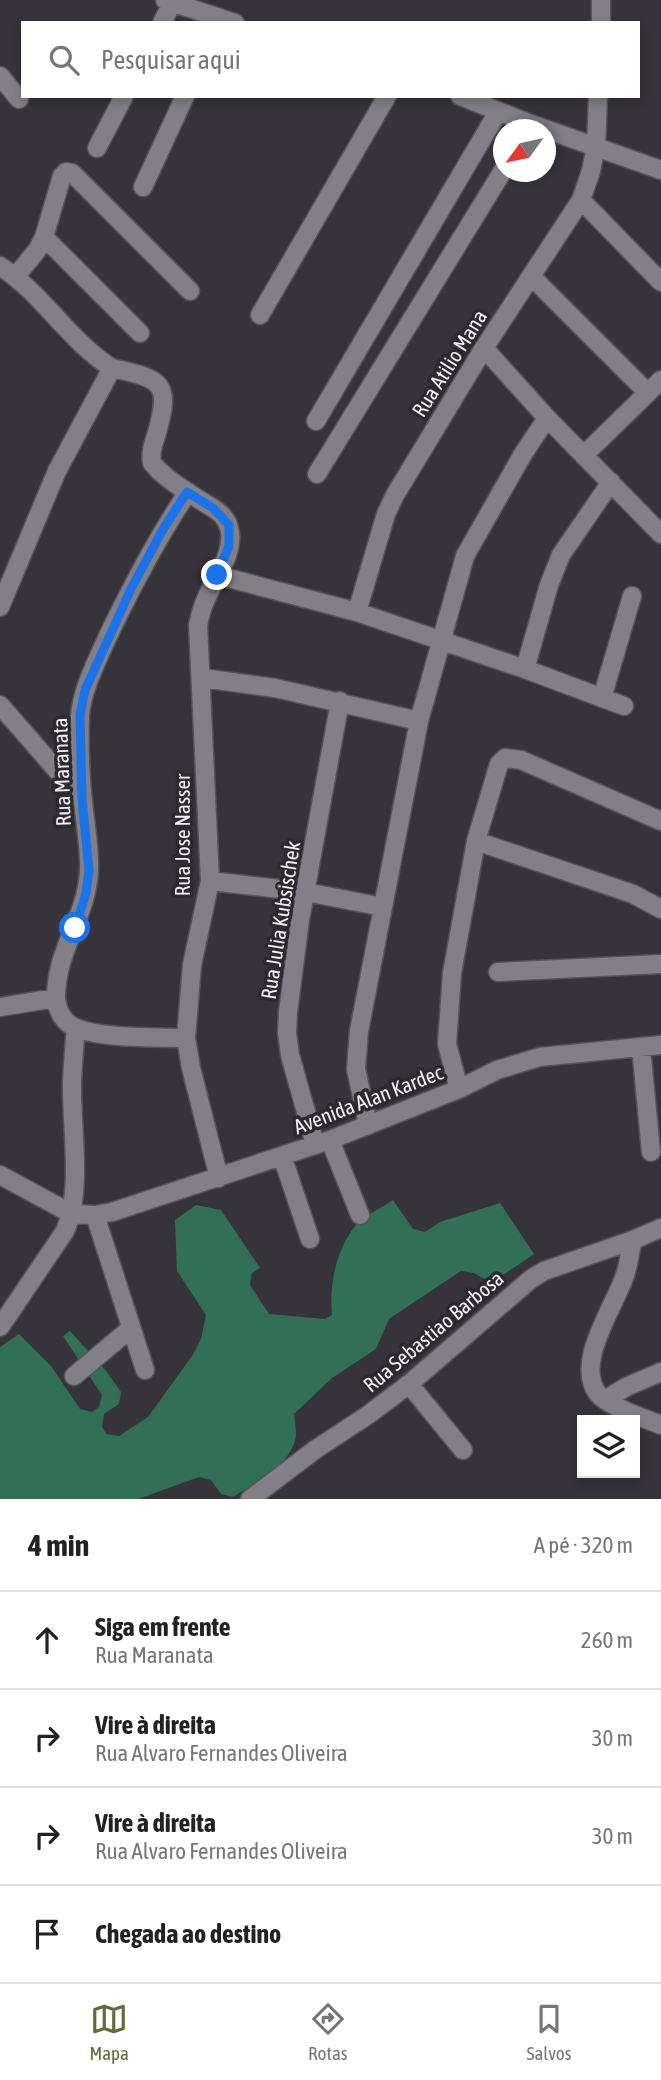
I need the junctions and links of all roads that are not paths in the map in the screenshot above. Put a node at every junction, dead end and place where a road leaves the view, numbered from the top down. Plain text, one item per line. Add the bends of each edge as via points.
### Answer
1 (601, 0) edge
2 (169, 1) edge
3 (163, 21) edge
4 (225, 21) edge
5 (601, 21) edge
6 (0, 76) edge
7 (123, 98) edge
8 (184, 98) edge
9 (386, 98) edge
10 (465, 98) edge
11 (598, 98) edge
12 (19, 99) dead end
13 (498, 111) junction
14 (514, 119) edge
15 (556, 135) edge
16 (596, 146) junction
17 (97, 148) dead end
18 (661, 170) edge
19 (495, 182) edge
20 (143, 187) dead end
21 (581, 200) junction
22 (44, 237) junction
23 (0, 266) edge
24 (16, 276) junction
25 (531, 276) junction
26 (661, 282) edge
27 (190, 292) dead end
28 (260, 316) dead end
29 (140, 333) dead end
30 (484, 348) junction
31 (112, 368) junction
32 (654, 386) edge
33 (547, 418) junction
34 (316, 421) dead end
35 (584, 454) junction
36 (317, 474) dead end
37 (611, 482) junction
38 (187, 492) junction
39 (661, 534) edge
40 (217, 575) junction
41 (632, 596) dead end
42 (0, 607) edge
43 (357, 612) junction
44 (440, 641) junction
45 (525, 669) junction
46 (202, 678) junction
47 (601, 698) junction
48 (340, 701) junction
49 (0, 705) edge
50 (624, 706) dead end
51 (419, 721) junction
52 (82, 799) junction
53 (661, 821) edge
54 (476, 841) junction
55 (210, 881) junction
56 (306, 892) junction
57 (383, 907) junction
58 (661, 909) edge
59 (661, 964) edge
60 (498, 972) dead end
61 (56, 998) junction
62 (0, 1007) edge
63 (76, 1028) junction
64 (186, 1038) junction
65 (661, 1045) edge
66 (641, 1047) junction
67 (459, 1089) junction
68 (368, 1125) junction
69 (322, 1142) junction
70 (651, 1152) dead end
71 (282, 1156) junction
72 (1, 1177) edge
73 (219, 1178) junction
74 (72, 1214) junction
75 (95, 1215) junction
76 (360, 1215) dead end
77 (661, 1228) edge
78 (310, 1239) dead end
79 (632, 1240) junction
80 (0, 1327) edge
81 (130, 1329) junction
82 (145, 1370) dead end
83 (661, 1372) edge
84 (74, 1376) dead end
85 (409, 1384) junction
86 (602, 1397) junction
87 (661, 1425) edge
88 (463, 1450) dead end
89 (255, 1497) edge

1 - 5 street
2 - 3 street
2 - 4 street
6 - 12 street
7 - 17 street
8 - 20 street
9 - 28 street
10 - 13 street
11 - 16 street, Rua Atilio Mana
13 - 14 street
13 - 34 street
15 - 16 street
16 - 18 street
16 - 21 street, Rua Atilio Mana
19 - 36 street
21 - 25 street, Rua Atilio Mana
21 - 26 street
22 - 24 street
22 - 27 street via 62,176 72,173
22 - 29 street
23 - 24 street
24 - 31 street via 86,348
25 - 30 street, Rua Atilio Mana
25 - 32 street
30 - 33 street
30 - 43 street, Rua Atilio Mana via 395,495
31 - 38 street via 141,373 160,385 164,404 152,463
31 - 42 street via 57,471
32 - 35 street
33 - 35 street
33 - 44 street via 465,556
35 - 37 street
37 - 39 street
37 - 45 street via 561,555
38 - 40 street, Rua Jose Nasser via 229,525 229,546
38 - 52 street, Rua Maranata via 131,589 85,690 80,715
40 - 43 street
40 - 46 street, Rua Jose Nasser via 198,625
41 - 47 street
43 - 44 street
44 - 45 street
44 - 51 street
45 - 47 street
46 - 48 street
46 - 55 street, Rua Jose Nasser
47 - 50 street
48 - 51 street
48 - 56 street, Rua Julia Kubsischek
49 - 52 street
51 - 57 street
52 - 61 street, Rua Maranata via 89,870 81,912 59,964
53 - 54 street via 521,760 505,758 493,777
54 - 58 street via 633,894
54 - 67 street via 447,1026
55 - 56 street
55 - 64 street, Rua Jose Nasser via 192,965
56 - 57 street
56 - 69 street, Rua Julia Kubsischek via 287,1033 290,1055
57 - 68 street via 356,1069
59 - 60 street
61 - 62 street
61 - 63 street via 62,1016
63 - 64 street
63 - 74 street
64 - 73 street, Rua Jose Nasser
65 - 66 street, Avenida Alan Kardec
66 - 67 street, Avenida Alan Kardec via 540,1057 497,1070
66 - 70 street
67 - 68 street, Avenida Alan Kardec
68 - 69 street, Avenida Alan Kardec
69 - 71 street, Avenida Alan Kardec
69 - 76 street, Rua Julia Kubsischek
71 - 73 street, Avenida Alan Kardec
71 - 78 street
72 - 74 street
73 - 75 street, Avenida Alan Kardec
74 - 75 street, Avenida Alan Kardec
74 - 80 street
75 - 81 street
77 - 79 street, Rua Sebastiao Barbosa
79 - 85 street, Rua Sebastiao Barbosa via 544,1270
79 - 86 street via 626,1272 596,1340 591,1374
81 - 82 street
81 - 84 street
83 - 86 street
85 - 88 street
85 - 89 street, Rua Sebastiao Barbosa
86 - 87 street

